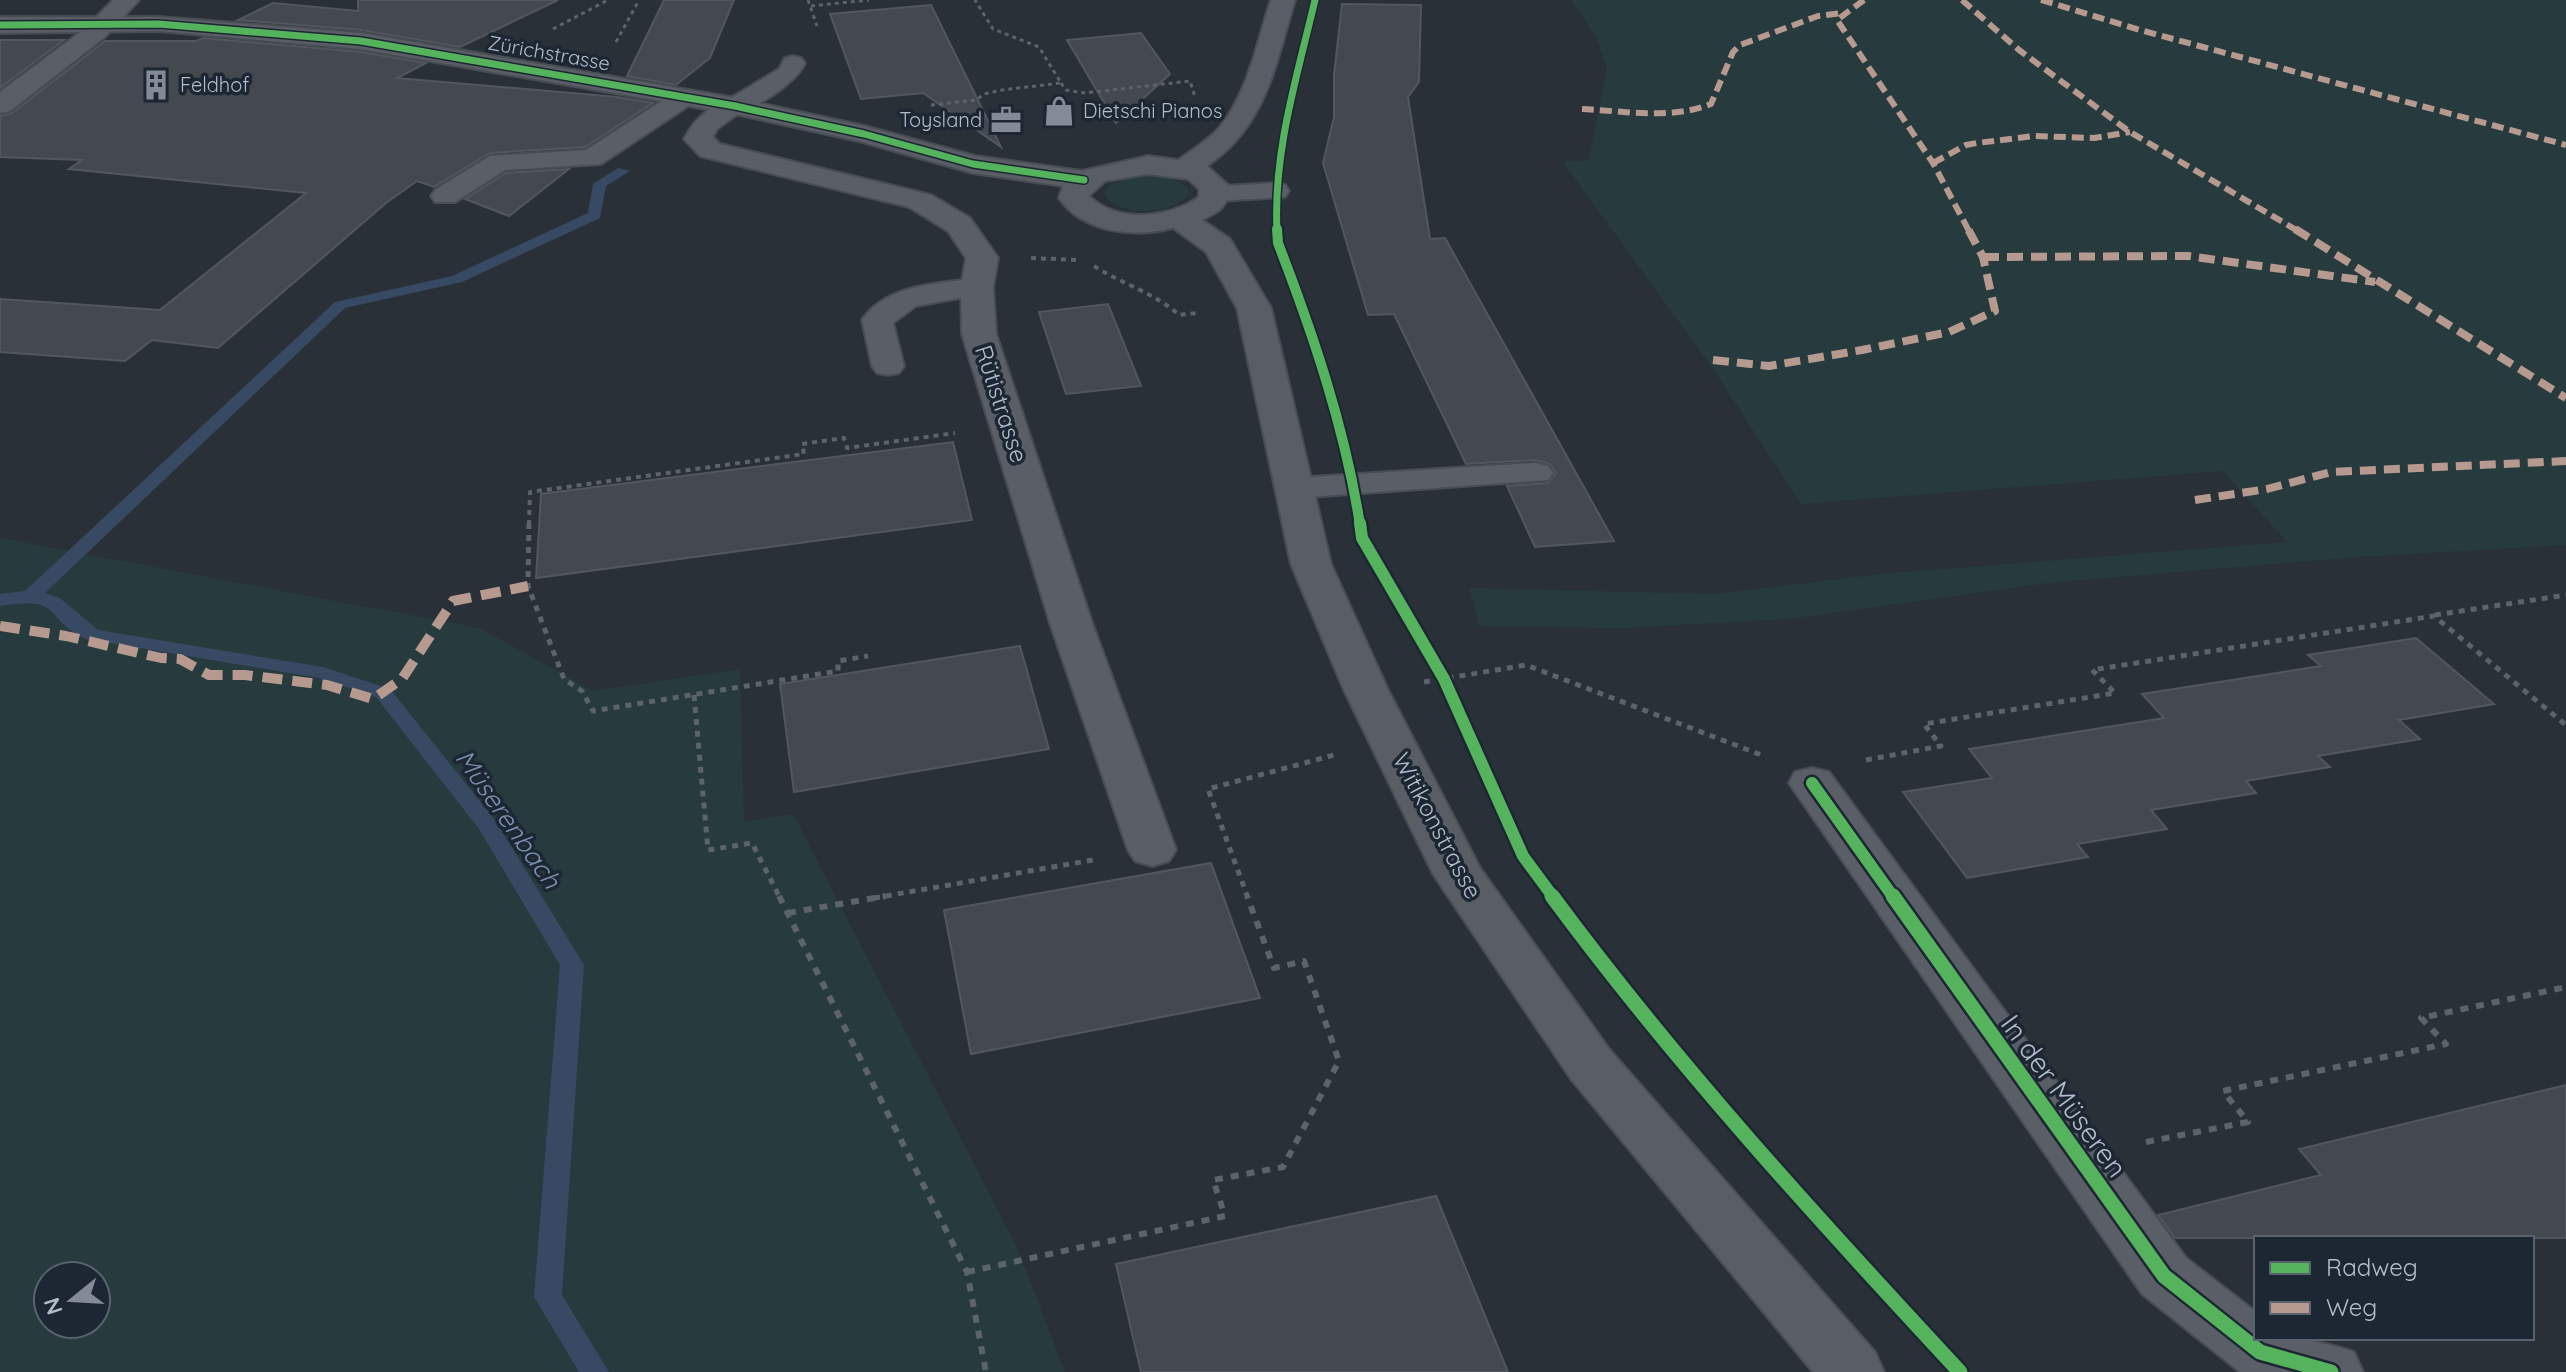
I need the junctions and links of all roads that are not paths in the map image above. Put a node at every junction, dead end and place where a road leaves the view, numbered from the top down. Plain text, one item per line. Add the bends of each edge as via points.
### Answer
1 (127, 0) edge
2 (1283, 0) edge
3 (106, 22) junction
4 (0, 25) edge
5 (793, 63) dead end
6 (685, 97) junction
7 (0, 105) edge
8 (735, 106) junction
9 (1184, 169) junction
10 (1084, 180) junction
11 (1275, 191) dead end
12 (1216, 193) junction
13 (445, 196) dead end
14 (1180, 219) junction
15 (980, 272) junction
16 (888, 366) dead end
17 (1536, 473) dead end
18 (1294, 488) junction
19 (1808, 777) road end
20 (1152, 850) road end
21 (1847, 1366) edge
22 (2331, 1372) edge

1 - 3 street
2 - 9 main road via 1247,107 1231,132
3 - 4 main road, Zürichstrasse
3 - 6 main road, Zürichstrasse via 361,41
3 - 7 street
5 - 8 lane via 789,73
6 - 8 main road, Zürichstrasse
6 - 13 lane via 592,158 499,162
8 - 10 main road, Zürichstrasse via 973,164
8 - 15 street via 706,124 698,139 710,150 920,201 959,225
9 - 10 main road via 1130,166
9 - 12 main road via 1208,179
10 - 14 main road via 1074,198 1093,215 1134,223
11 - 12 lane
12 - 14 main road via 1206,208
14 - 18 main road, Witikonstrasse via 1219,246 1254,308
15 - 16 lane via 907,298 877,320
15 - 20 street, Rütistrasse via 979,334 1071,623
17 - 18 lane
18 - 21 main road, Witikonstrasse via 1311,564 1366,690 1458,874 1590,1064
19 - 22 street, In der Müseren via 2164,1276 2260,1352

